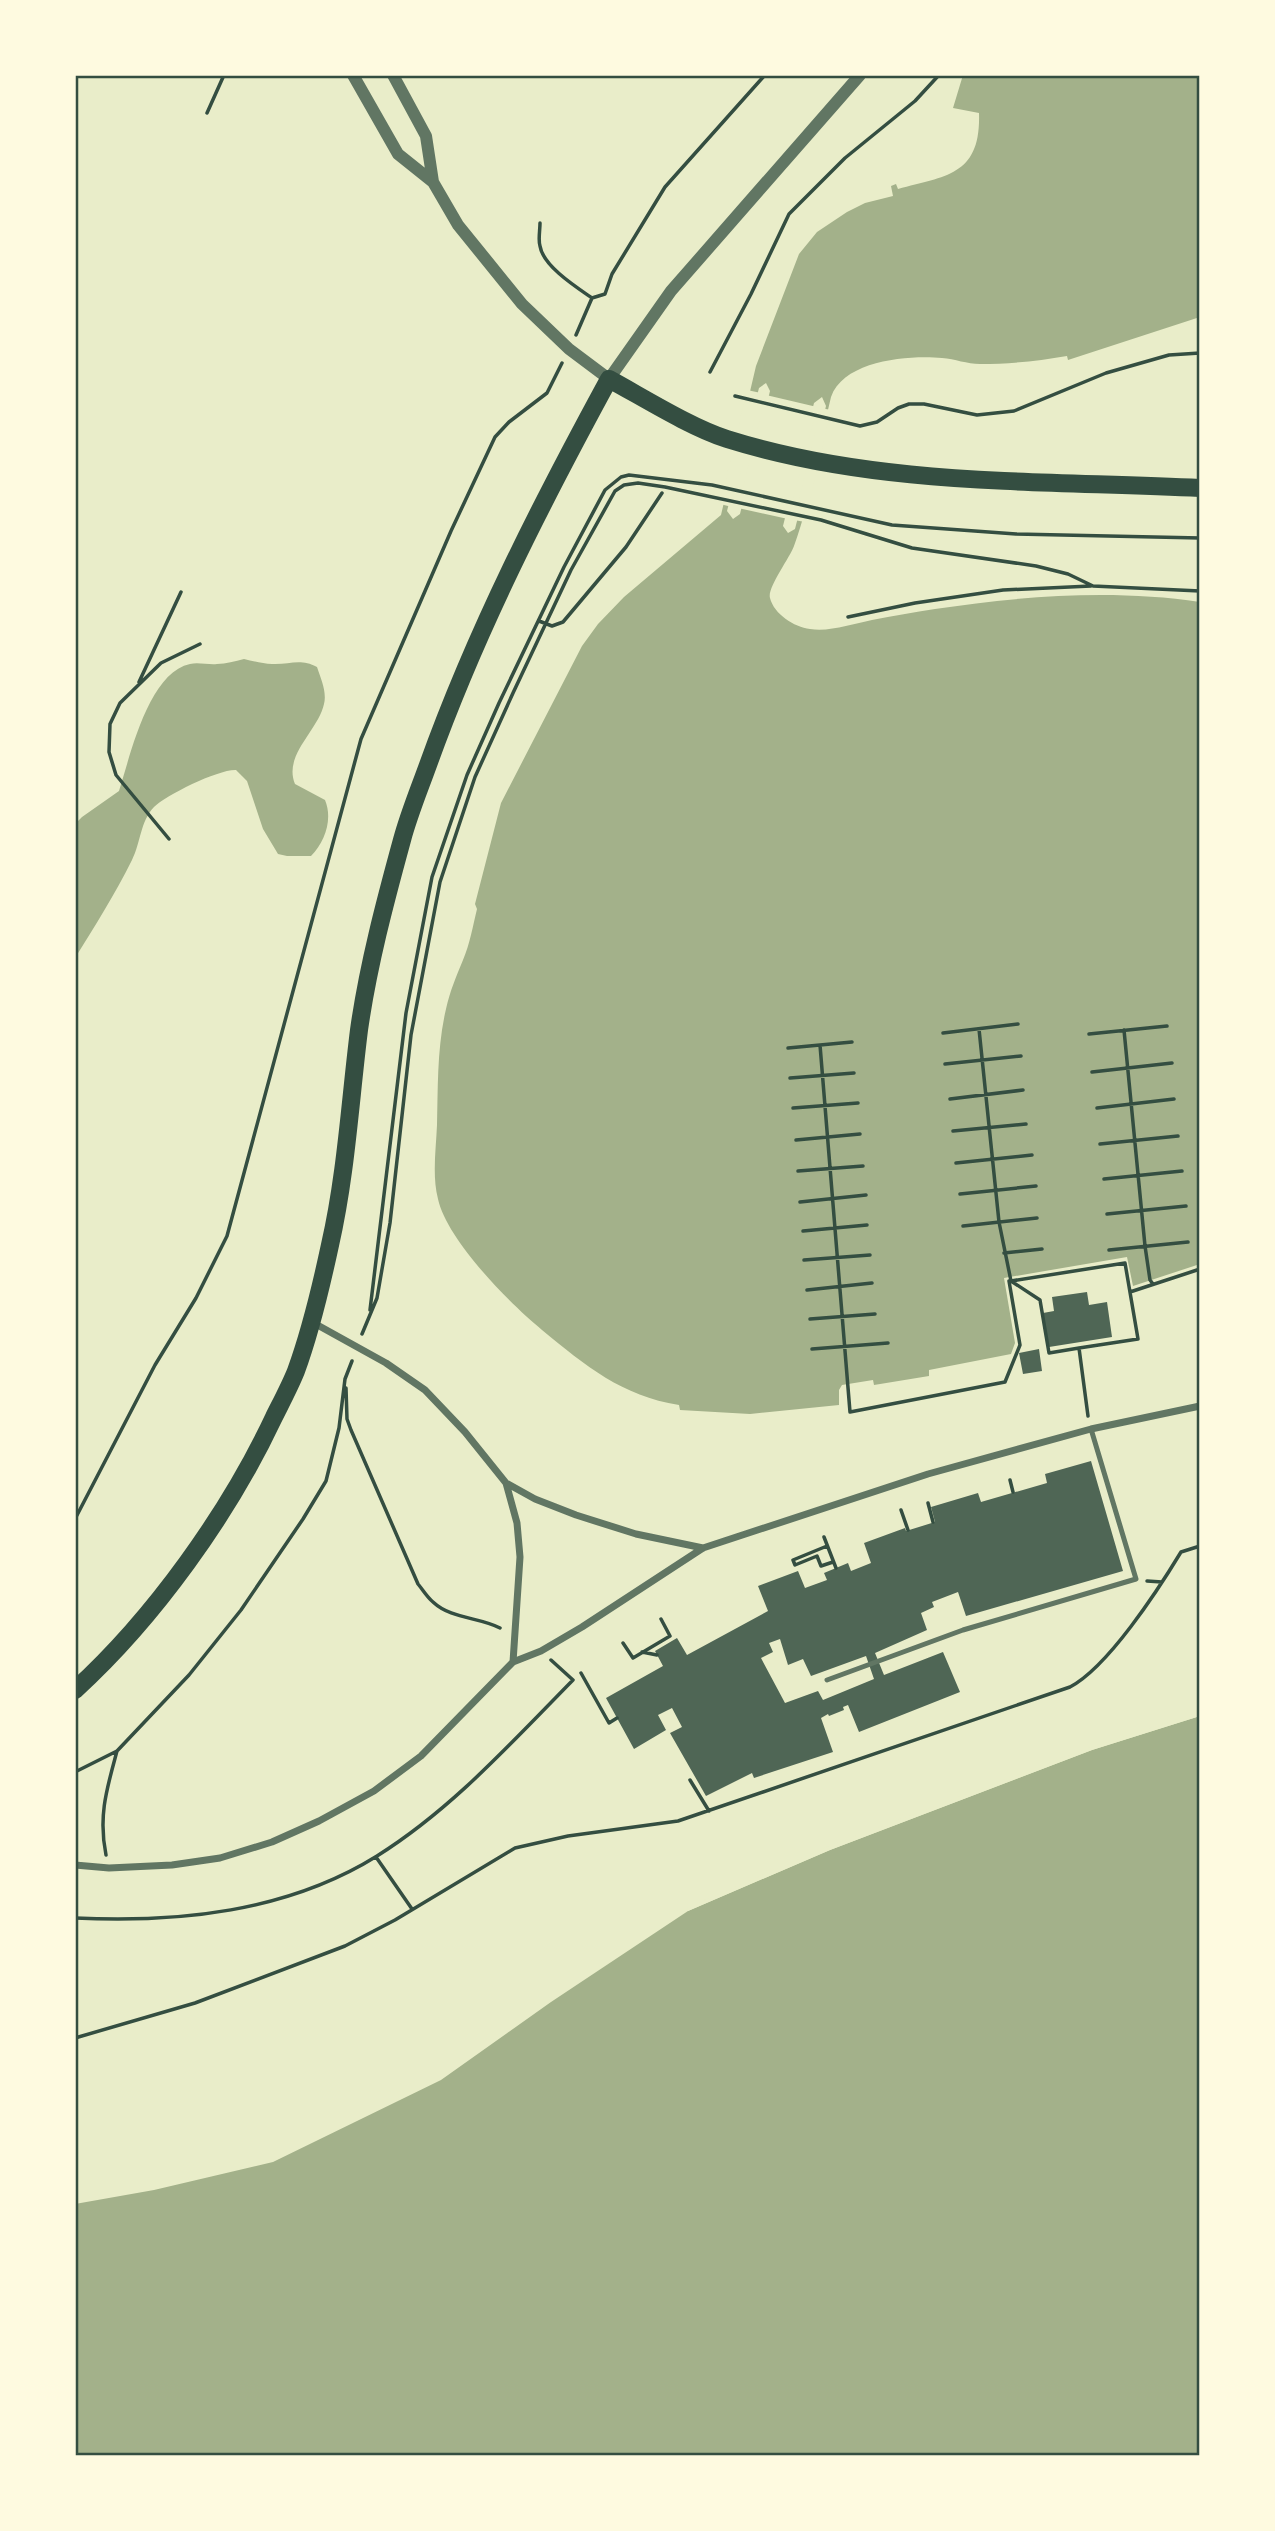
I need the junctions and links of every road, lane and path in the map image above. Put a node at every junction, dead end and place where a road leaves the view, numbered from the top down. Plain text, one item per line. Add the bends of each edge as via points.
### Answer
1 (224, 75) edge
2 (353, 75) edge
3 (393, 75) edge
4 (765, 75) edge
5 (860, 75) edge
6 (939, 75) edge
7 (207, 113) dead end
8 (433, 182) junction
9 (540, 223) dead end
10 (592, 298) junction
11 (589, 309) dead end
12 (1200, 353) edge
13 (710, 372) dead end
14 (609, 379) junction
15 (547, 393) dead end
16 (735, 396) dead end
17 (1200, 488) edge
18 (662, 493) dead end
19 (1200, 538) edge
20 (1093, 586) junction
21 (1200, 591) edge
22 (181, 592) dead end
23 (848, 617) dead end
24 (539, 621) junction
25 (546, 624) junction
26 (200, 644) dead end
27 (138, 685) junction
28 (169, 839) dead end
29 (1018, 1024) dead end
30 (1167, 1026) dead end
31 (979, 1029) junction
32 (1125, 1030) junction
33 (943, 1033) dead end
34 (1088, 1034) dead end
35 (852, 1042) dead end
36 (820, 1045) junction
37 (788, 1048) dead end
38 (1021, 1056) dead end
39 (982, 1060) junction
40 (1172, 1063) dead end
41 (945, 1064) dead end
42 (1128, 1068) junction
43 (1092, 1072) dead end
44 (854, 1073) dead end
45 (822, 1075) junction
46 (790, 1077) dead end
47 (1023, 1090) dead end
48 (986, 1094) junction
49 (950, 1099) dead end
50 (1174, 1099) dead end
51 (858, 1103) dead end
52 (1132, 1104) junction
53 (825, 1105) junction
54 (793, 1108) dead end
55 (1097, 1108) dead end
56 (1026, 1124) dead end
57 (990, 1128) junction
58 (953, 1131) dead end
59 (860, 1134) dead end
60 (1178, 1136) dead end
61 (827, 1137) junction
62 (796, 1140) dead end
63 (1135, 1140) junction
64 (1100, 1144) dead end
65 (1032, 1155) dead end
66 (992, 1159) junction
67 (956, 1163) dead end
68 (863, 1166) dead end
69 (830, 1169) junction
70 (798, 1171) dead end
71 (1182, 1171) dead end
72 (1139, 1175) junction
73 (1104, 1179) dead end
74 (1036, 1186) dead end
75 (996, 1190) junction
76 (960, 1194) dead end
77 (866, 1195) dead end
78 (832, 1198) junction
79 (800, 1202) dead end
80 (1186, 1206) dead end
81 (1142, 1210) junction
82 (1107, 1214) dead end
83 (1037, 1218) dead end
84 (999, 1222) junction
85 (867, 1225) dead end
86 (963, 1226) dead end
87 (835, 1228) junction
88 (803, 1231) dead end
89 (1188, 1242) dead end
90 (1145, 1246) junction
91 (1042, 1249) dead end
92 (1109, 1250) dead end
93 (1004, 1253) junction
94 (870, 1255) dead end
95 (837, 1257) junction
96 (804, 1260) dead end
97 (1200, 1269) edge
98 (1010, 1279) junction
99 (1152, 1282) junction
100 (872, 1283) dead end
101 (840, 1287) junction
102 (807, 1290) dead end
103 (1130, 1293) junction
104 (875, 1314) dead end
105 (842, 1317) junction
106 (810, 1319) dead end
107 (312, 1321) junction
108 (888, 1343) dead end
109 (844, 1346) junction
110 (1079, 1348) junction
111 (812, 1349) dead end
112 (1200, 1406) edge
113 (1091, 1429) junction
114 (1010, 1480) dead end
115 (506, 1482) junction
116 (1013, 1492) dead end
117 (928, 1503) dead end
118 (901, 1510) dead end
119 (75, 1519) edge
120 (933, 1522) dead end
121 (908, 1530) dead end
122 (824, 1537) dead end
123 (827, 1546) junction
124 (1200, 1546) edge
125 (703, 1548) junction
126 (834, 1562) junction
127 (836, 1568) dead end
128 (661, 1619) dead end
129 (489, 1622) dead end
130 (623, 1643) dead end
131 (642, 1652) junction
132 (657, 1655) dead end
133 (513, 1662) junction
134 (564, 1670) dead end
135 (580, 1673) dead end
136 (827, 1680) dead end
137 (75, 1690) edge
138 (608, 1702) dead end
139 (600, 1707) junction
140 (617, 1718) dead end
141 (117, 1751) junction
142 (75, 1772) edge
143 (690, 1780) dead end
144 (709, 1811) junction
145 (376, 1857) junction
146 (75, 1865) edge
147 (109, 1868) junction
148 (412, 1909) junction
149 (75, 1918) edge
150 (75, 2038) edge

1 - 7 path
2 - 8 street via 398,154
3 - 8 street via 426,136
4 - 10 path via 666,187 612,274 605,294
5 - 14 street via 671,291
6 - 13 path via 789,214
8 - 14 street via 458,225 522,304
9 - 10 path via 544,257
10 - 11 path
12 - 16 path via 1169,355 1106,373 1014,411 977,415 909,404 860,426
14 - 17 main road via 724,438 835,465 960,478
14 - 107 main road via 500,590 449,706 403,836 360,1027 333,1231
15 - 119 path via 495,437 361,739 227,1236
18 - 25 path via 626,547 563,622
19 - 24 path via 892,525 712,485 629,475 612,483 592,514
20 - 21 path
20 - 23 path via 1003,590
20 - 25 path via 1036,566 912,548 821,520 638,483 615,491
22 - 27 path
24 - 25 path
24 - 25 path via 467,775 432,877 405,1013 370,1315 390,1223 411,1035 440,882 475,777
26 - 27 path via 161,663
27 - 28 path via 120,704 110,724 109,752 116,775
29 - 31 path
30 - 32 path
31 - 33 path
31 - 39 path
32 - 34 path
32 - 42 path
35 - 36 path
36 - 37 path
36 - 45 path
38 - 39 path
39 - 41 path
39 - 48 path
40 - 42 path
42 - 43 path
42 - 52 path
44 - 45 path
45 - 46 path
45 - 53 path
47 - 48 path
48 - 49 path
48 - 57 path
50 - 52 path
51 - 53 path
52 - 55 path
52 - 63 path
53 - 54 path
53 - 61 path
56 - 57 path
57 - 58 path
57 - 66 path
59 - 61 path
60 - 63 path
61 - 62 path
61 - 69 path
63 - 64 path
63 - 72 path
65 - 66 path
66 - 67 path
66 - 75 path
68 - 69 path
69 - 70 path
69 - 78 path
71 - 72 path
72 - 73 path
72 - 81 path
74 - 75 path
75 - 76 path
75 - 84 path
77 - 78 path
78 - 79 path
78 - 87 path
80 - 81 path
81 - 82 path
81 - 90 path
83 - 84 path
84 - 86 path
84 - 93 path
85 - 87 path
87 - 88 path
87 - 95 path
89 - 90 path
90 - 92 path
90 - 99 path
91 - 93 path
93 - 98 path
94 - 95 path
95 - 96 path
95 - 101 path
97 - 99 path
98 - 103 path via 1125,1262
98 - 109 path via 1020,1345 1005,1382 850,1412
98 - 110 path via 1041,1300 1049,1353
99 - 103 path
100 - 101 path
101 - 102 path
101 - 105 path
103 - 110 path via 1138,1339
104 - 105 path
105 - 106 path
105 - 109 path
107 - 115 street via 425,1390
107 - 137 main road via 272,1422 219,1516 160,1598 104,1664
108 - 109 path
109 - 111 path
110 - 113 path
112 - 113 street
113 - 125 street via 928,1474
113 - 136 lane via 1136,1579 963,1630
114 - 116 path
115 - 125 street via 576,1515
115 - 133 street via 520,1557
117 - 120 path
118 - 121 path
122 - 123 path
123 - 126 path
123 - 126 path via 793,1560 795,1565 817,1556 821,1566
124 - 144 path via 1181,1552 1095,1670 1070,1687
125 - 133 street via 582,1627
126 - 127 path
128 - 131 path via 670,1636
129 - 141 path via 448,1611 418,1584 347,1419 345,1380 326,1480 303,1519 198,1664
130 - 131 path via 633,1658
131 - 132 path
133 - 147 street via 421,1756 374,1791 319,1821 220,1858
134 - 145 path via 573,1679 511,1744 433,1815
135 - 139 path
138 - 139 path
139 - 140 path via 609,1723
141 - 142 path
141 - 147 path via 102,1828
143 - 144 path
144 - 148 path via 658,1825 515,1848
145 - 148 path
145 - 149 path via 318,1886 217,1914 125,1921
146 - 147 street
148 - 150 path via 345,1946 195,2003

